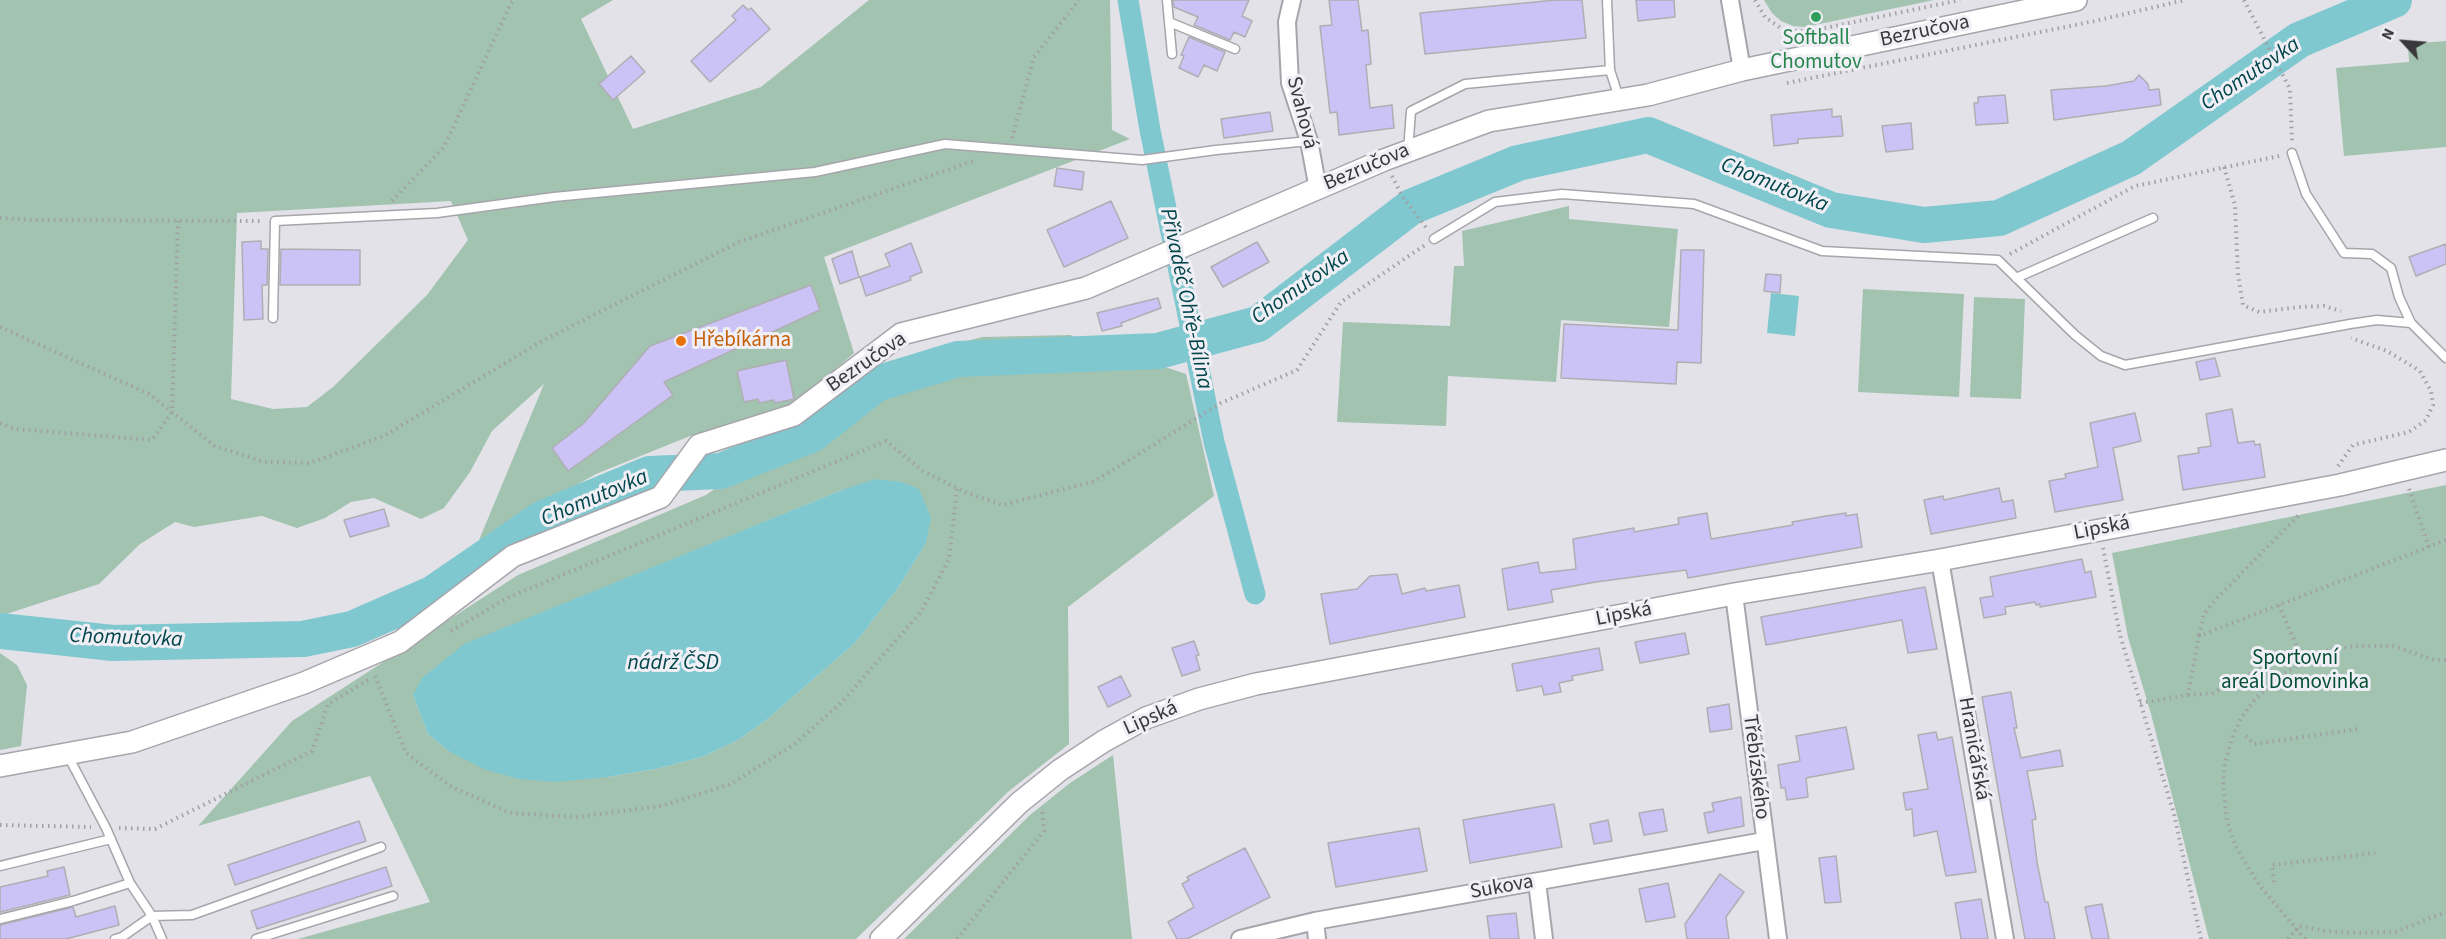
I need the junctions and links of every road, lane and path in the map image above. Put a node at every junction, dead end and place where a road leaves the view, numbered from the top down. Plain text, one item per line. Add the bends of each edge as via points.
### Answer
1 (516, 0) edge
2 (1079, 0) edge
3 (1167, 0) edge
4 (1292, 0) edge
5 (1607, 0) edge
6 (1730, 0) edge
7 (1755, 0) edge
8 (1960, 0) edge
9 (2076, 0) edge
10 (2244, 0) edge
11 (1169, 22) junction
12 (1235, 49) dead end
13 (1172, 54) dead end
14 (1610, 70) junction
15 (1742, 70) junction
16 (1619, 99) junction
17 (1309, 141) junction
18 (1009, 149) junction
19 (1407, 151) junction
20 (2292, 153) junction
21 (977, 160) dead end
22 (2224, 167) junction
23 (1318, 189) junction
24 (1402, 196) dead end
25 (378, 216) junction
26 (0, 218) edge
27 (2153, 218) dead end
28 (178, 221) junction
29 (275, 221) junction
30 (1434, 239) junction
31 (1998, 260) junction
32 (2016, 278) junction
33 (273, 318) dead end
34 (2411, 323) junction
35 (2350, 324) junction
36 (0, 327) edge
37 (2446, 358) edge
38 (172, 412) junction
39 (0, 423) edge
40 (2446, 460) edge
41 (2340, 485) junction
42 (2419, 487) dead end
43 (957, 488) junction
44 (2409, 489) junction
45 (2398, 491) dead end
46 (2310, 511) dead end
47 (2100, 529) junction
48 (2446, 540) edge
49 (2429, 547) junction
50 (1940, 560) junction
51 (1734, 594) junction
52 (2279, 605) junction
53 (446, 634) dead end
54 (2199, 636) junction
55 (2298, 649) junction
56 (2307, 659) junction
57 (2446, 660) edge
58 (385, 670) dead end
59 (375, 676) junction
60 (2188, 695) junction
61 (2140, 703) junction
62 (2358, 729) dead end
63 (2246, 736) dead end
64 (67, 754) junction
65 (0, 766) edge
66 (1041, 786) junction
67 (0, 825) edge
68 (106, 828) junction
69 (111, 839) junction
70 (1764, 841) junction
71 (381, 847) dead end
72 (2375, 853) dead end
73 (0, 866) edge
74 (1537, 882) junction
75 (2274, 882) dead end
76 (130, 883) junction
77 (393, 896) dead end
78 (2446, 912) edge
79 (152, 916) junction
80 (0, 919) edge
81 (1315, 921) junction
82 (2295, 928) junction
83 (115, 939) edge
84 (162, 939) edge
85 (256, 939) edge
86 (881, 939) edge
87 (957, 939) edge
88 (1240, 939) edge
89 (1317, 939) edge
90 (1544, 939) edge
91 (1778, 939) edge
92 (2005, 939) edge
93 (2201, 939) edge
94 (2288, 939) edge
95 (2305, 939) edge

1 - 25 path via 511,3 444,147
2 - 18 path via 1034,57
3 - 11 lane
4 - 17 street, Svahová via 1287,22 1290,83
5 - 14 lane
6 - 15 street
7 - 8 path via 1765,17 1785,31 1811,31
9 - 15 street, Bezručova
10 - 20 path via 2290,89
11 - 12 lane
11 - 13 lane
14 - 16 lane
14 - 19 lane via 1465,84 1411,111
15 - 16 street, Bezručova
16 - 19 street, Bezručova via 1489,121
17 - 18 lane via 1142,160
17 - 23 street, Svahová
18 - 25 lane via 945,144 815,172
19 - 23 street, Bezručova
20 - 22 path
20 - 34 lane via 2306,195 2344,253 2372,254 2391,268
21 - 38 path via 739,242 542,341 384,436 310,463 264,462 215,446
22 - 31 path via 2135,186
22 - 35 path via 2235,205 2243,305 2259,312 2324,306 2345,312
23 - 64 street, Bezručova via 1086,288 901,334 794,415 699,445 661,497 513,556 400,642 304,683 132,742
24 - 30 path
25 - 29 lane
26 - 28 path
27 - 32 lane
28 - 29 path
28 - 38 path
29 - 33 lane
30 - 31 lane via 1495,202 1562,194 1694,204 1822,251
30 - 43 path via 1341,302 1296,370 1221,403 1095,481 1003,505
31 - 32 lane
32 - 35 lane via 2101,356 2125,365
34 - 35 lane via 2376,320
34 - 37 lane
35 - 41 path via 2352,339 2387,351 2420,371 2433,405 2426,420 2409,432 2353,445 2338,466
36 - 38 path via 149,394
38 - 39 path via 152,440 15,429
40 - 41 street, Lipská
41 - 47 street, Lipská
42 - 44 path
43 - 53 path via 923,471 885,441 507,598
43 - 59 path via 949,559 921,612 842,702 796,743 731,784 662,806 576,817 510,813 450,786 406,753
44 - 45 path
44 - 49 path
46 - 54 path via 2300,514 2217,598 2204,614
47 - 50 street, Lipská
47 - 61 path via 2120,635
48 - 49 path
49 - 52 path
50 - 51 street, Lipská
50 - 92 street, Hraničářská
51 - 66 street, Lipská via 1256,684 1198,699 1138,722
51 - 70 street, Třebízského
52 - 54 path
52 - 55 path
54 - 60 path
55 - 56 path
55 - 60 path via 2213,693
56 - 57 path via 2328,650 2393,646
56 - 82 path via 2256,698 2241,718 2225,763 2223,784 2227,821 2235,845 2261,887
58 - 59 path
59 - 68 path via 328,704 312,752 155,829
60 - 61 path
61 - 93 path via 2174,814
62 - 63 path via 2254,744
64 - 65 street
64 - 68 lane
66 - 86 street, Lipská
66 - 87 path via 1044,831
67 - 68 path
68 - 69 lane
69 - 73 lane
69 - 76 lane
70 - 74 street, Sukova
70 - 91 street, Třebízského
71 - 79 lane via 192,915
72 - 75 path via 2272,865
74 - 81 street, Sukova
74 - 90 street
76 - 79 lane
76 - 80 lane
77 - 85 lane
78 - 82 path via 2395,932
79 - 83 lane
79 - 84 lane
81 - 88 street, Sukova
81 - 89 street
82 - 94 path
82 - 95 path

